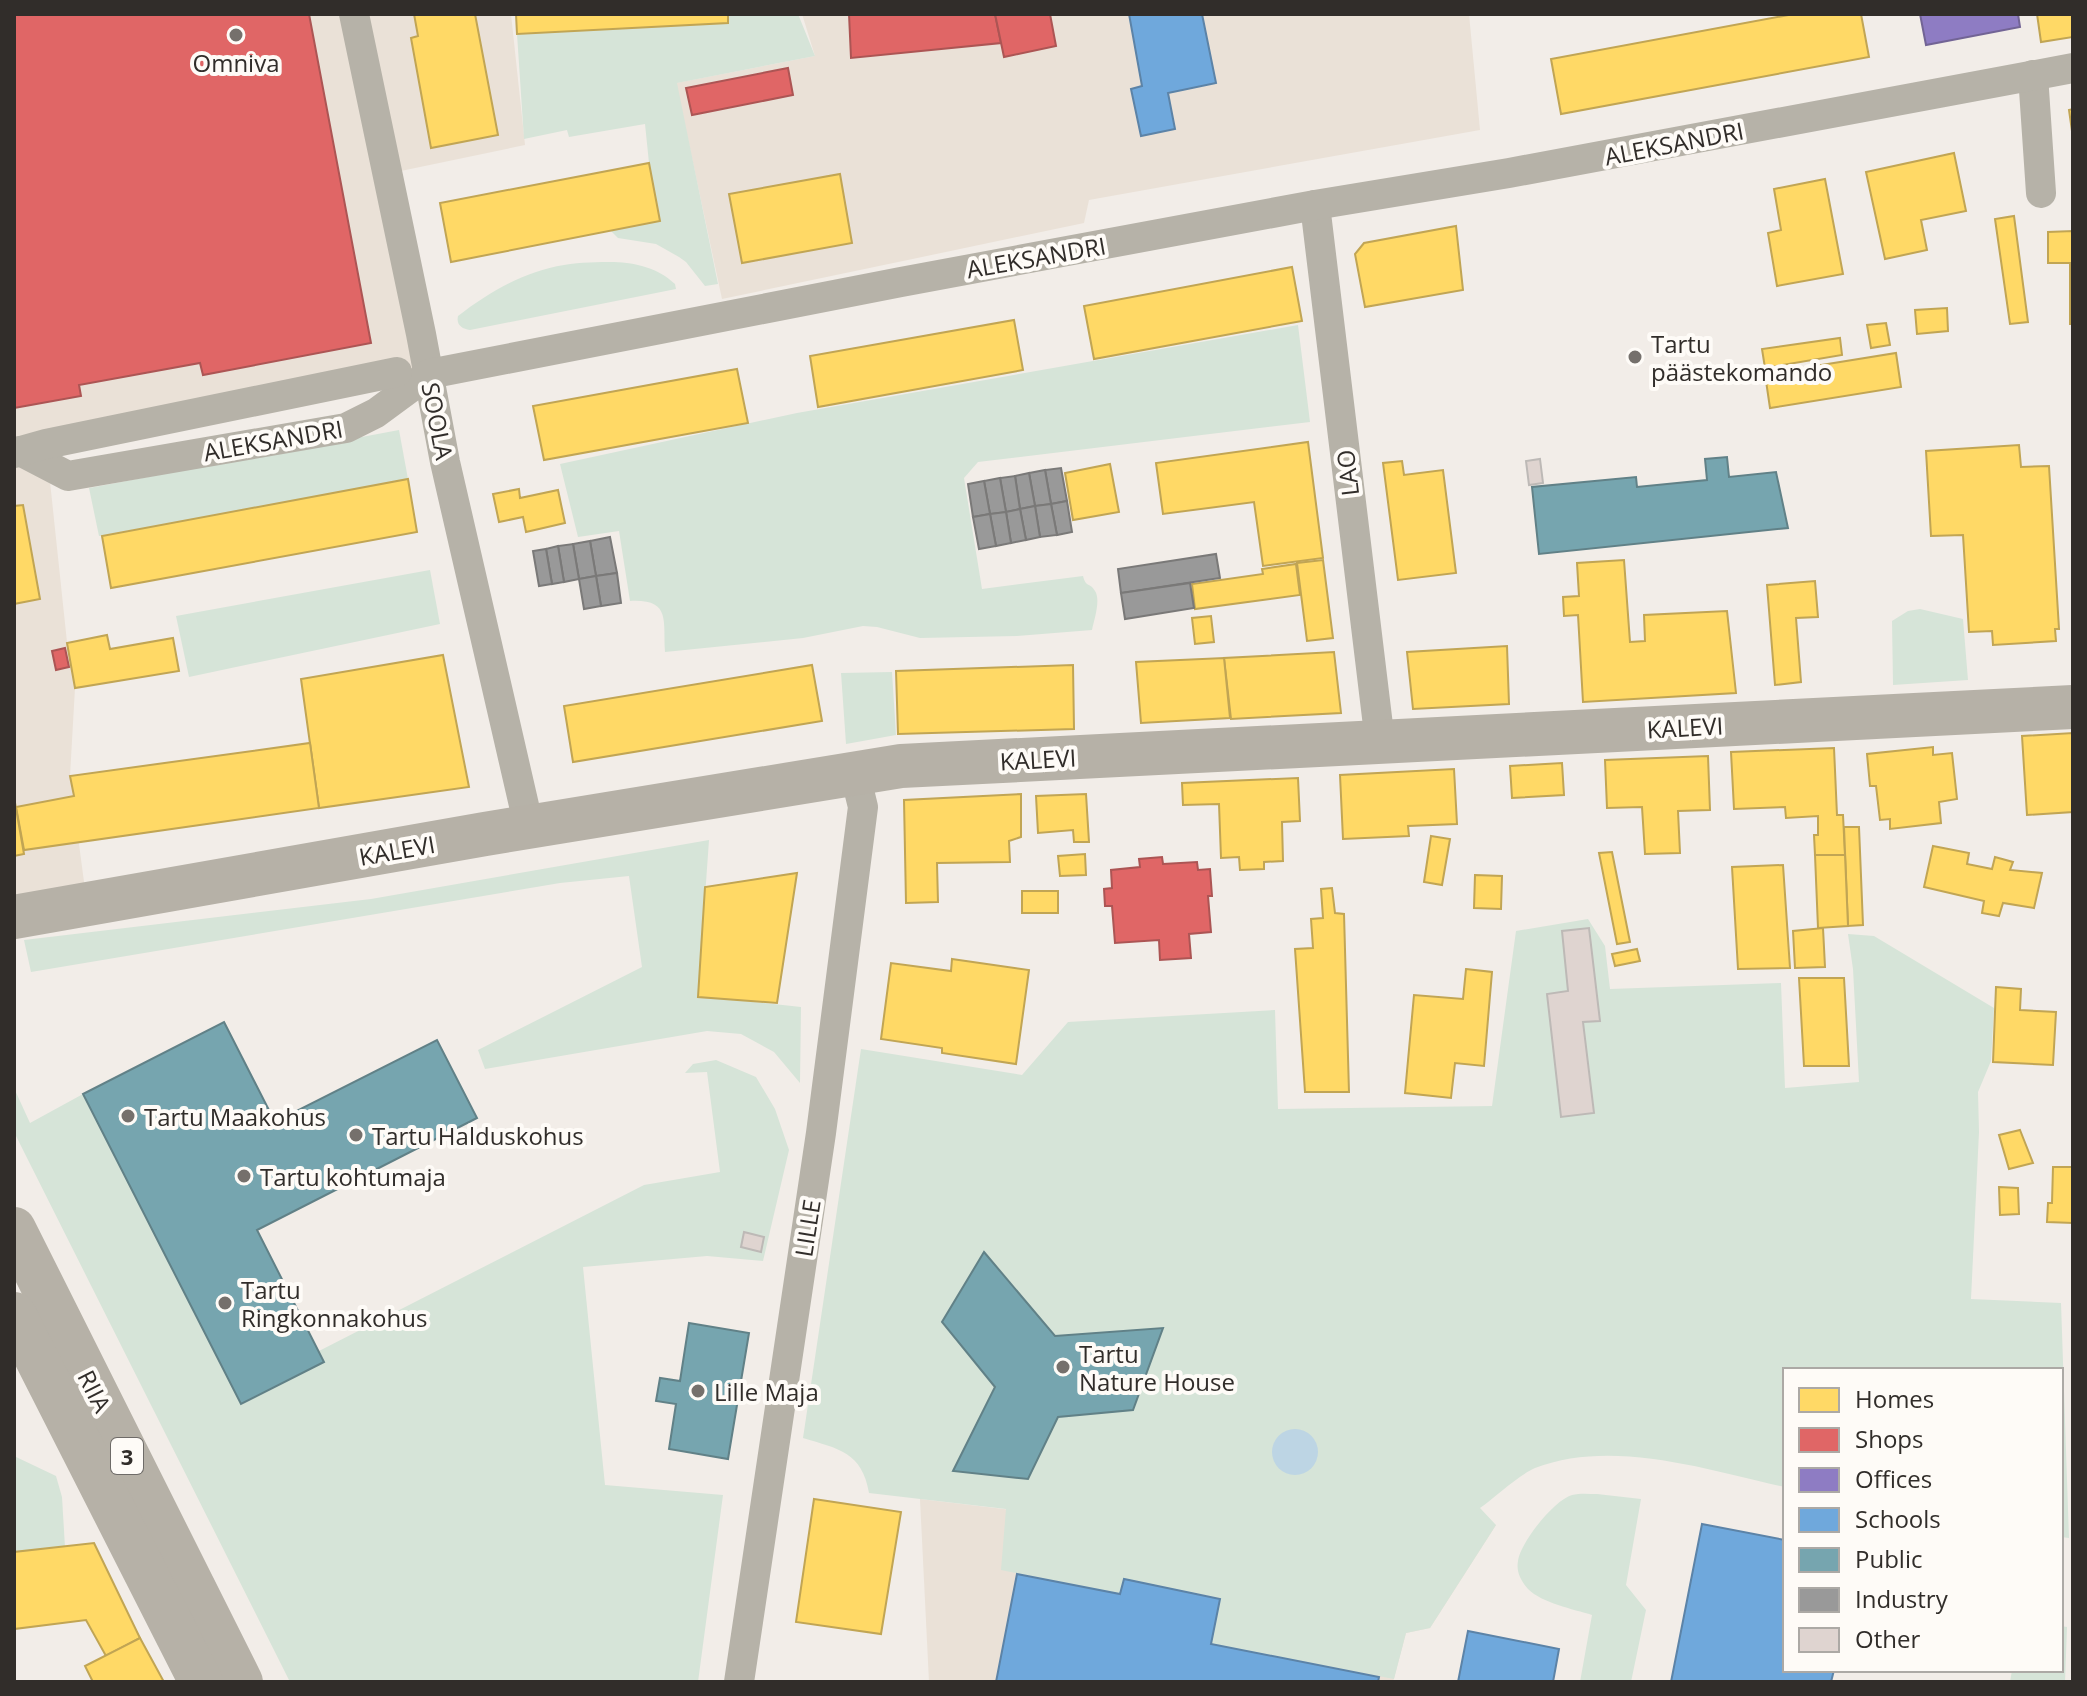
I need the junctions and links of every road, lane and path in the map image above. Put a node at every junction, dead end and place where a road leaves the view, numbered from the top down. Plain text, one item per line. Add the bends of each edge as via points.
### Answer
1 (354, 14) edge
2 (2073, 68) edge
3 (2033, 75) junction
4 (2041, 193) dead end
5 (1315, 205) junction
6 (397, 372) dead end
7 (429, 374) junction
8 (17, 452) edge
9 (2073, 707) edge
10 (1380, 742) junction
11 (855, 774) junction
12 (529, 827) junction
13 (14, 917) edge
14 (14, 1229) edge
15 (14, 1314) edge
16 (201, 1682) edge
17 (241, 1682) edge
18 (739, 1682) edge

1 - 7 street, SOOLA
2 - 3 street, ALEKSANDRI
3 - 4 street
3 - 5 street, ALEKSANDRI
5 - 7 street, ALEKSANDRI
5 - 10 street, LAO
6 - 8 street, ALEKSANDRI
7 - 8 street, ALEKSANDRI via 346,428 68,476
7 - 12 street, SOOLA
9 - 10 main road, KALEVI
10 - 11 main road, KALEVI via 901,766
11 - 12 main road, KALEVI
11 - 18 street, LILLE via 863,807 821,1133
12 - 13 main road, KALEVI
14 - 17 main road, RIIA / 3
15 - 16 main road, RIIA / 3

